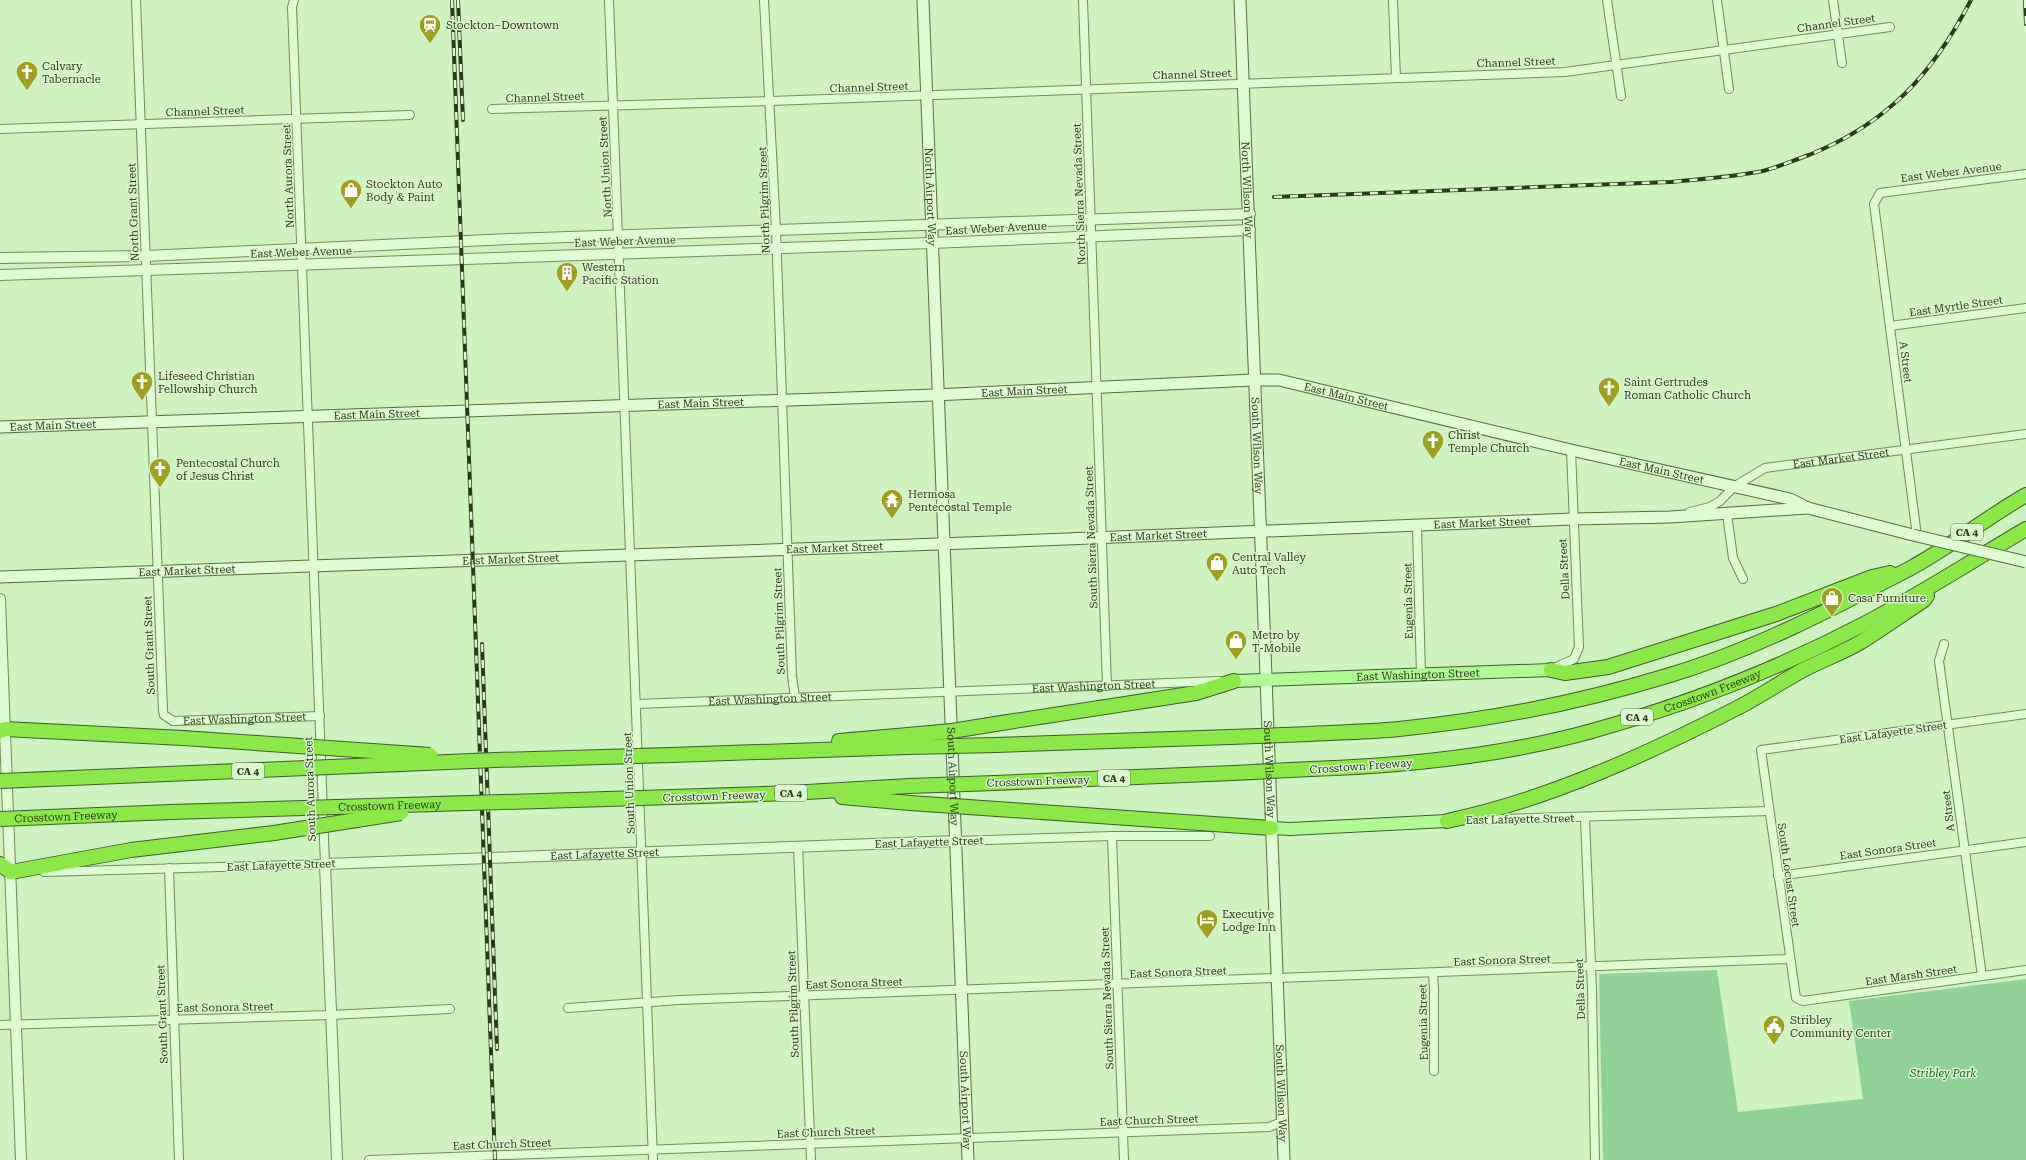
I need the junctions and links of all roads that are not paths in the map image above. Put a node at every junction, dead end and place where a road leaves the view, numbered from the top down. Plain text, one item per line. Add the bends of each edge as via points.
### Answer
1 (136, 0) edge
2 (609, 0) edge
3 (764, 0) edge
4 (923, 0) edge
5 (1083, 0) edge
6 (1240, 0) edge
7 (1393, 0) edge
8 (1607, 0) edge
9 (1717, 0) edge
10 (1833, 0) edge
11 (292, 2) edge
12 (1890, 27) dead end
13 (1838, 34) junction
14 (1724, 50) junction
15 (1842, 63) dead end
16 (1616, 64) junction
17 (1396, 78) junction
18 (1243, 83) junction
19 (1729, 89) dead end
20 (1086, 90) junction
21 (927, 95) junction
22 (1621, 96) dead end
23 (771, 102) junction
24 (614, 106) junction
25 (492, 109) dead end
26 (410, 115) dead end
27 (297, 118) junction
28 (141, 124) junction
29 (0, 128) edge
30 (2026, 174) edge
31 (1880, 193) joint
32 (1250, 214) junction
33 (1092, 220) junction
34 (930, 224) junction
35 (776, 230) junction
36 (1250, 230) junction
37 (620, 236) junction
38 (1092, 236) junction
39 (931, 243) junction
40 (777, 248) junction
41 (302, 250) junction
42 (620, 253) junction
43 (146, 256) junction
44 (0, 258) edge
45 (302, 264) junction
46 (146, 270) junction
47 (0, 275) edge
48 (2026, 308) edge
49 (1890, 326) junction
50 (1253, 380) junction
51 (1097, 388) junction
52 (939, 394) junction
53 (782, 399) junction
54 (625, 405) junction
55 (308, 416) junction
56 (152, 422) junction
57 (0, 427) edge
58 (2026, 434) edge
59 (1571, 450) junction
60 (1906, 450) junction
61 (1735, 486) junction
62 (2026, 495) edge
63 (1808, 508) junction
64 (1727, 514) junction
65 (1670, 517) junction
66 (1573, 519) junction
67 (1417, 526) junction
68 (2026, 528) edge
69 (1259, 531) junction
70 (1916, 534) junction
71 (1102, 537) junction
72 (945, 543) junction
73 (787, 549) junction
74 (630, 554) junction
75 (2026, 562) edge
76 (314, 566) junction
77 (1908, 569) junction
78 (158, 571) junction
79 (0, 577) edge
80 (1743, 579) dead end
81 (1938, 582) junction
82 (0, 599) edge
83 (1944, 644) dead end
84 (1550, 670) junction
85 (1421, 674) junction
86 (1265, 679) junction
87 (1234, 681) junction
88 (1107, 686) junction
89 (950, 692) junction
90 (795, 698) junction
91 (637, 704) junction
92 (2026, 714) edge
93 (320, 716) junction
94 (170, 720) joint
95 (1948, 724) junction
96 (2, 730) edge
97 (908, 741) junction
98 (1761, 750) joint
99 (495, 760) junction
100 (0, 781) edge
101 (790, 793) junction
102 (457, 804) junction
103 (1769, 811) junction
104 (1585, 818) junction
105 (0, 819) edge
106 (1447, 821) junction
107 (1271, 828) junction
108 (1112, 836) junction
109 (1210, 836) dead end
110 (956, 841) junction
111 (2026, 842) edge
112 (798, 847) junction
113 (1964, 850) junction
114 (643, 852) junction
115 (325, 864) junction
116 (169, 868) junction
117 (4, 870) edge
118 (1778, 876) junction
119 (1789, 959) junction
120 (1591, 967) junction
121 (2026, 970) edge
122 (1433, 973) junction
123 (1982, 976) junction
124 (1276, 979) junction
125 (1118, 985) junction
126 (962, 990) junction
127 (804, 996) junction
128 (1800, 1001) joint
129 (648, 1002) junction
130 (568, 1008) dead end
131 (450, 1009) dead end
132 (331, 1015) junction
133 (173, 1020) junction
134 (0, 1025) edge
135 (16, 1025) junction
136 (1434, 1071) dead end
137 (1282, 1122) junction
138 (1123, 1132) junction
139 (967, 1138) junction
140 (810, 1144) junction
141 (653, 1150) junction
142 (20, 1160) edge
143 (179, 1160) edge
144 (337, 1160) edge
145 (369, 1160) edge
146 (653, 1160) edge
147 (811, 1160) edge
148 (968, 1160) edge
149 (1124, 1160) edge
150 (1284, 1160) edge
151 (1595, 1160) edge

1 - 28 street, North Grant Street
2 - 24 street, North Union Street
3 - 23 street, North Pilgrim Street
4 - 21 main road, North Airport Way
5 - 20 street, North Sierra Nevada Street
6 - 18 main road, North Wilson Way
7 - 17 street
8 - 16 street
9 - 14 street
10 - 13 street
11 - 27 street, North Aurora Street
12 - 13 street, Channel Street
13 - 14 street, Channel Street
13 - 15 street
14 - 16 street, Channel Street
14 - 19 street
16 - 17 street, Channel Street via 1565,72
16 - 22 street
17 - 18 street, Channel Street
18 - 20 street, Channel Street
18 - 32 main road, North Wilson Way
20 - 21 street, Channel Street
20 - 33 street, North Sierra Nevada Street
21 - 23 street, Channel Street
21 - 34 main road, North Airport Way
23 - 24 street, Channel Street
23 - 35 street, North Pilgrim Street
24 - 25 street, Channel Street
24 - 37 street, North Union Street
26 - 27 street, Channel Street
27 - 28 street, Channel Street
27 - 41 street, North Aurora Street
28 - 29 street, Channel Street
28 - 43 street, North Grant Street
30 - 31 street, East Weber Avenue
31 - 49 street, A Street via 1874,204
32 - 33 street, East Weber Avenue
32 - 36 main road, North Wilson Way
33 - 34 street, East Weber Avenue
33 - 38 street, North Sierra Nevada Street
34 - 35 street, East Weber Avenue
34 - 39 main road, North Airport Way
35 - 37 street, East Weber Avenue
35 - 40 street, North Pilgrim Street
36 - 38 street, East Weber Avenue
36 - 50 main road, North Wilson Way
37 - 41 street, East Weber Avenue
37 - 42 street, North Union Street
38 - 39 street, East Weber Avenue
38 - 51 street, North Sierra Nevada Street
39 - 40 street, East Weber Avenue
39 - 52 main road, North Airport Way
40 - 42 street, East Weber Avenue
40 - 53 street, North Pilgrim Street
41 - 43 street, East Weber Avenue
41 - 45 street, North Aurora Street
42 - 45 street, East Weber Avenue
42 - 54 street, North Union Street
43 - 44 street, East Weber Avenue
43 - 46 street, North Grant Street
45 - 46 street, East Weber Avenue
45 - 55 street, North Aurora Street
46 - 47 street, East Weber Avenue
46 - 56 street, North Grant Street
48 - 49 street, East Myrtle Street
49 - 60 street, A Street
50 - 51 main road, East Main Street
50 - 59 main road, East Main Street via 1279,380
50 - 69 main road, South Wilson Way
51 - 52 main road, East Main Street
51 - 71 street, South Sierra Nevada Street
52 - 53 main road, East Main Street
52 - 72 main road, South Airport Way
53 - 54 main road, East Main Street
53 - 73 street, South Pilgrim Street
54 - 55 main road, East Main Street
54 - 74 street, South Union Street
55 - 56 main road, East Main Street
55 - 76 street, South Aurora Street
56 - 57 main road, East Main Street
56 - 78 street, South Grant Street
58 - 60 street, East Market Street
59 - 61 main road, East Main Street
59 - 66 street, Della Street
60 - 61 street, East Market Street via 1765,468
60 - 70 street, A Street
61 - 63 main road, East Main Street via 1790,499
61 - 65 street, East Market Street via 1710,507
62 - 77 highway, CA 4
63 - 64 main road, East Market Street
63 - 70 main road, East Main Street
64 - 65 main road, East Market Street
64 - 80 street via 1733,558
65 - 66 main road, East Market Street
66 - 67 main road, East Market Street
66 - 84 street, Della Street via 1580,648 1574,660
67 - 69 main road, East Market Street
67 - 85 street, Eugenia Street
68 - 81 highway, Crosstown Freeway / CA 4
69 - 71 main road, East Market Street
69 - 86 main road, South Wilson Way
70 - 75 main road, East Main Street, bridge
71 - 72 main road, East Market Street
71 - 88 street, South Sierra Nevada Street
72 - 73 main road, East Market Street
72 - 89 main road, South Airport Way
73 - 74 main road, East Market Street
73 - 90 street, South Pilgrim Street
74 - 76 main road, East Market Street
74 - 91 street, South Union Street
76 - 78 main road, East Market Street
76 - 93 street, South Aurora Street
77 - 84 highway via 1872,577 1776,614 1608,667 1565,673
77 - 97 highway, CA 4, bridge via 1795,626 1672,674 1582,699 1499,716 1398,729 1310,734 996,745
78 - 79 main road, East Market Street
78 - 94 street, South Grant Street via 163,711
81 - 101 highway, Crosstown Freeway / CA 4, bridge via 1865,624 1779,665 1688,701 1591,731 1506,749 1423,761 1311,770
81 - 106 highway via 1924,600 1860,642 1803,670 1702,726 1628,760 1530,798
82 - 96 street
83 - 95 street, A Street via 1939,661
84 - 85 main road, East Washington Street
85 - 86 main road, East Washington Street
86 - 87 main road, East Washington Street
86 - 107 main road, South Wilson Way
87 - 88 street, East Washington Street
87 - 97 highway, bridge via 1196,693 952,731
88 - 89 street, East Washington Street
89 - 90 street, East Washington Street
89 - 110 main road, South Airport Way
90 - 91 street, East Washington Street
91 - 114 street, South Union Street
92 - 95 street, East Lafayette Street
93 - 94 street, East Washington Street
93 - 115 street, South Aurora Street
95 - 98 street, East Lafayette Street
95 - 113 street, A Street
96 - 99 highway, bridge via 183,738
96 - 117 street
97 - 99 highway, CA 4, bridge via 848,740 780,751
98 - 103 street, South Locust Street
99 - 100 highway, CA 4, bridge
101 - 102 highway, Crosstown Freeway / CA 4, bridge
101 - 107 highway, bridge
102 - 105 highway, Crosstown Freeway / CA 4, bridge
102 - 117 highway, bridge via 274,833 132,850
103 - 104 street, East Lafayette Street
103 - 118 street, South Locust Street
104 - 106 street, East Lafayette Street
104 - 120 street, Della Street
106 - 107 main road, East Lafayette Street
107 - 124 main road, South Wilson Way
108 - 109 street, East Lafayette Street
108 - 110 street, East Lafayette Street
108 - 125 street, South Sierra Nevada Street
110 - 112 street, East Lafayette Street
110 - 126 main road, South Airport Way
111 - 113 street, East Sonora Street
112 - 114 street, East Lafayette Street
112 - 127 street, South Pilgrim Street
113 - 118 street, East Sonora Street
113 - 123 street, A Street
114 - 115 street, East Lafayette Street
114 - 129 street, South Union Street
115 - 116 street, East Lafayette Street
115 - 132 street, South Aurora Street
116 - 117 street, East Lafayette Street
116 - 133 street, South Grant Street
117 - 135 street
118 - 119 street, South Locust Street
119 - 120 street, East Sonora Street
119 - 128 street, South Locust Street via 1794,994
120 - 122 street, East Sonora Street
120 - 151 street, Della Street
121 - 123 street, East Marsh Street
122 - 124 street, East Sonora Street
122 - 136 street, Eugenia Street
123 - 128 street, East Marsh Street
124 - 125 street, East Sonora Street
124 - 137 main road, South Wilson Way
125 - 126 street, East Sonora Street
125 - 138 street, South Sierra Nevada Street
126 - 127 street, East Sonora Street
126 - 139 main road, South Airport Way
127 - 129 street, East Sonora Street
127 - 140 street, South Pilgrim Street
129 - 130 street, East Sonora Street
129 - 141 street, South Union Street
131 - 132 street, East Sonora Street
132 - 133 street, East Sonora Street
132 - 144 street, South Aurora Street
133 - 135 street, East Sonora Street
133 - 143 street, South Grant Street
134 - 135 street, East Sonora Street
135 - 142 street
137 - 138 street, East Church Street via 1269,1127
137 - 150 main road, South Wilson Way
138 - 139 street, East Church Street
138 - 149 street, South Sierra Nevada Street
139 - 140 street, East Church Street
139 - 148 main road, South Airport Way
140 - 141 street, East Church Street
140 - 147 street, South Pilgrim Street
141 - 145 street, East Church Street
141 - 146 street, South Union Street

